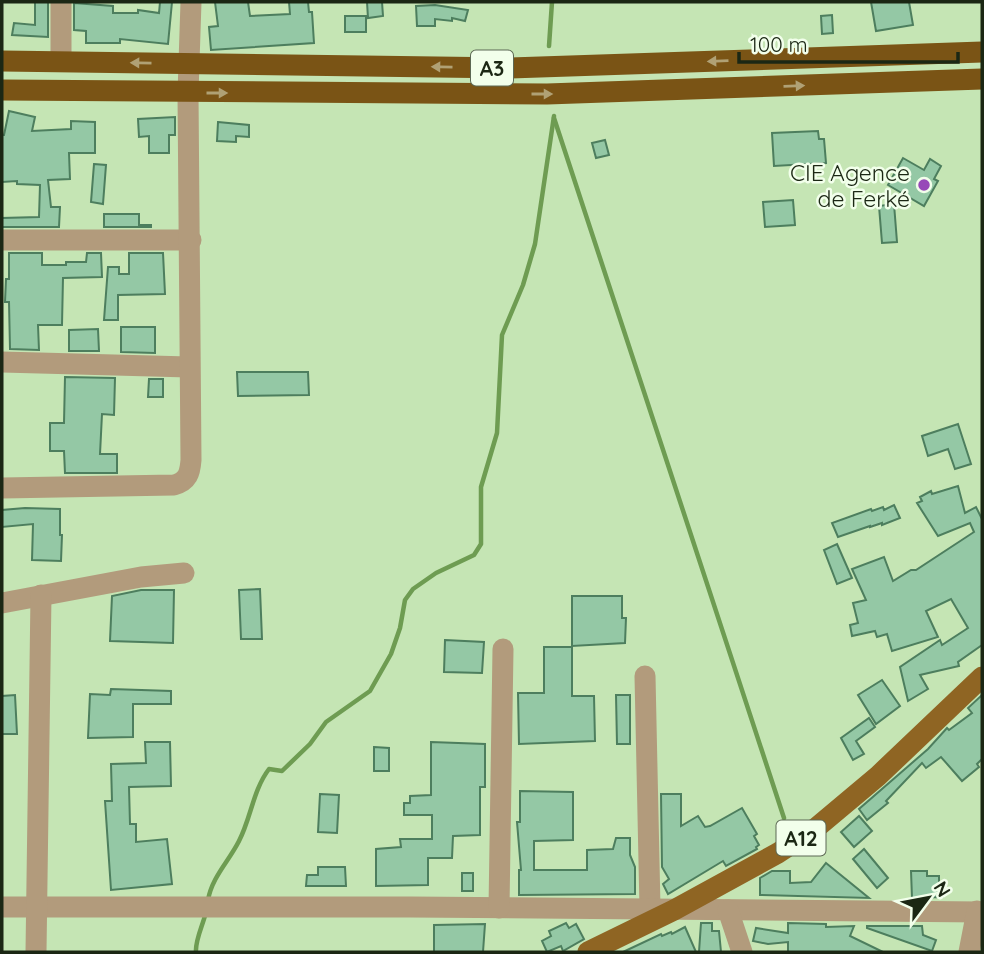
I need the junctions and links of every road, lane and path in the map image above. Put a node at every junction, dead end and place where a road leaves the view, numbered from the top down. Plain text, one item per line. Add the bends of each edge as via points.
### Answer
1 (61, 2) edge
2 (191, 2) edge
3 (982, 52) edge
4 (2, 61) edge
5 (61, 61) junction
6 (190, 64) junction
7 (982, 79) edge
8 (2, 90) edge
9 (188, 93) junction
10 (2, 240) edge
11 (191, 240) junction
12 (2, 362) edge
13 (189, 367) junction
14 (2, 488) edge
15 (184, 573) dead end
16 (41, 596) junction
17 (2, 603) edge
18 (503, 649) dead end
19 (645, 676) dead end
20 (982, 677) edge
21 (2, 908) edge
22 (36, 908) junction
23 (499, 908) junction
24 (650, 908) junction
25 (674, 910) junction
26 (728, 910) junction
27 (979, 912) edge
28 (36, 952) edge
29 (587, 952) edge
30 (742, 952) edge
31 (969, 952) edge

1 - 5 street
2 - 6 street
3 -> 6 highway, A3 via 510,68
4 - 5 highway, A3
6 -> 5 highway, A3
6 - 9 street
9 -> 7 highway, A3 via 547,94
8 - 9 highway, A3
9 - 11 street
10 - 11 street
11 - 13 street
12 - 13 street
13 - 14 street via 191,460 183,483
15 - 16 street
16 - 17 street
16 - 22 street
18 - 23 street
19 - 24 street
20 - 25 main road, A12 via 816,828
21 - 22 street
22 - 23 street
22 - 28 street
23 - 24 street
24 - 25 street
25 - 26 street
25 - 29 main road, A12
26 - 27 street
26 - 30 street
27 - 31 street

